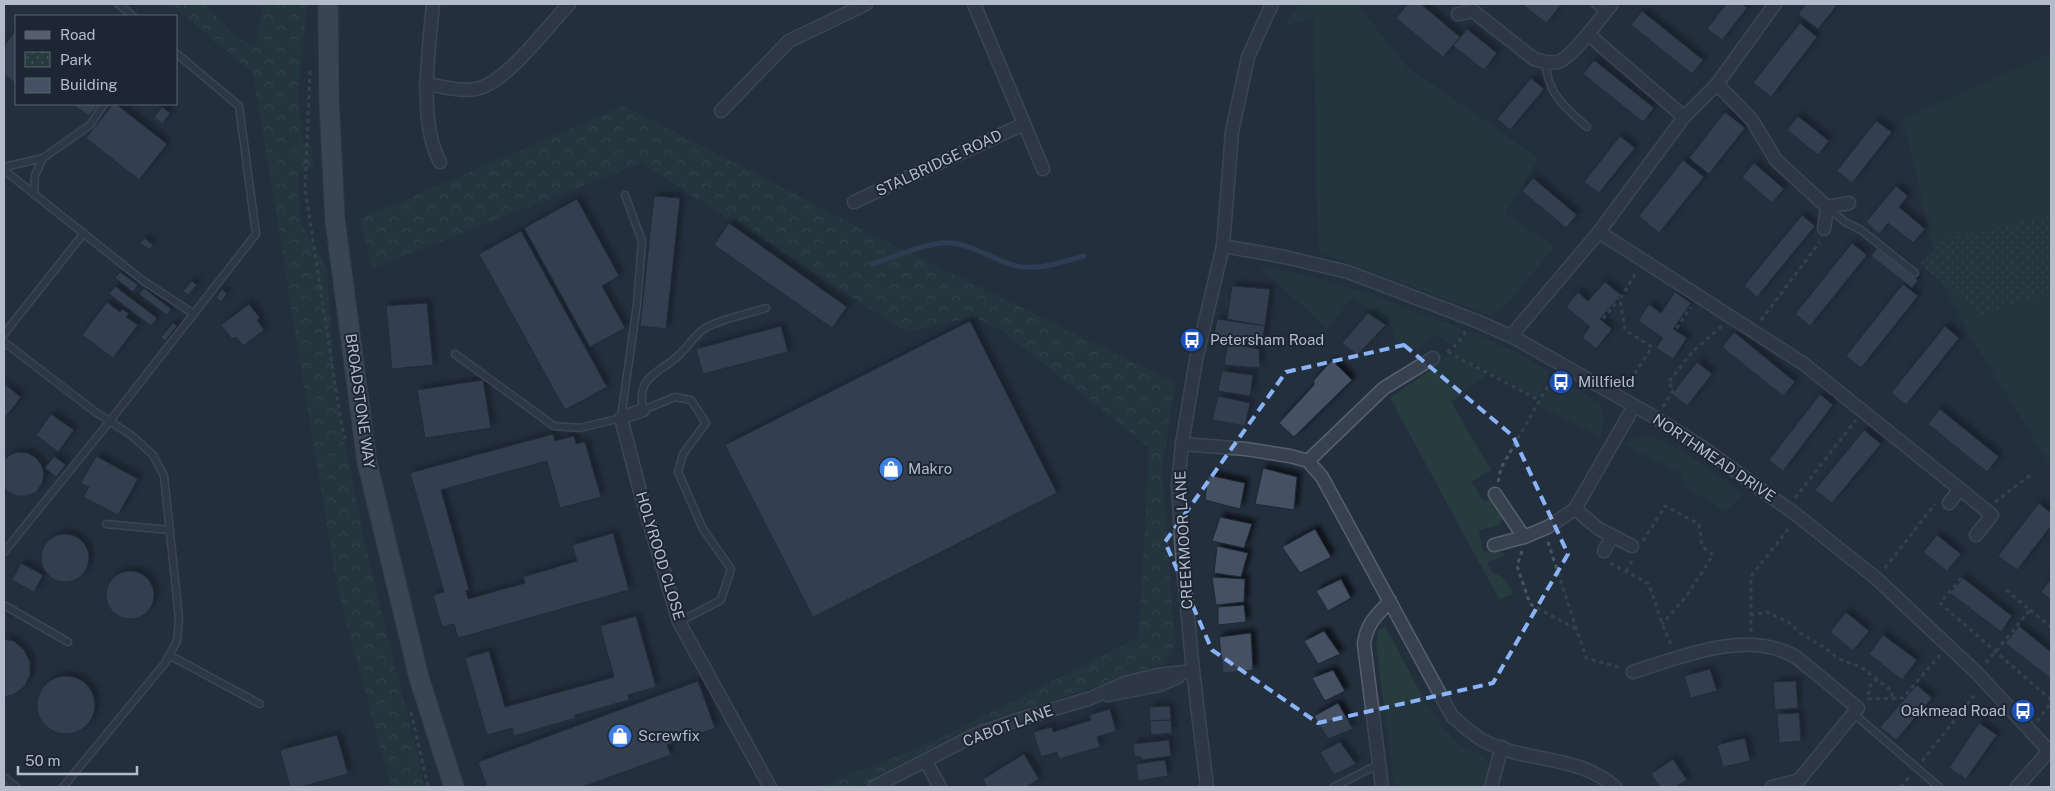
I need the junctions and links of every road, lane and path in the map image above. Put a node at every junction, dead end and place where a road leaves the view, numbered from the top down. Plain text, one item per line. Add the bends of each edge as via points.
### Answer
1 (118, 4) edge
2 (328, 4) edge
3 (433, 4) edge
4 (569, 4) edge
5 (866, 4) edge
6 (974, 4) edge
7 (1272, 4) edge
8 (1595, 4) edge
9 (1776, 4) edge
10 (1474, 7) edge
11 (1608, 8) edge
12 (1458, 14) dead end
13 (132, 15) edge
14 (1589, 35) junction
15 (178, 54) edge
16 (1546, 62) junction
17 (426, 84) junction
18 (1717, 84) junction
19 (103, 105) edge
20 (721, 111) dead end
21 (1684, 117) junction
22 (1024, 124) junction
23 (1587, 127) dead end
24 (43, 158) junction
25 (440, 162) dead end
26 (4, 168) edge
27 (1042, 169) dead end
28 (34, 194) junction
29 (624, 196) dead end
30 (854, 202) dead end
31 (1848, 203) dead end
32 (1827, 207) junction
33 (1824, 229) joint
34 (1599, 232) junction
35 (84, 233) junction
36 (1223, 246) junction
37 (1644, 261) junction
38 (1915, 273) dead end
39 (1698, 296) junction
40 (1620, 299) junction
41 (766, 308) dead end
42 (194, 314) junction
43 (1732, 317) junction
44 (1474, 320) junction
45 (1598, 325) dead end
46 (1753, 331) junction
47 (4, 334) edge
48 (1672, 335) dead end
49 (1513, 337) junction
50 (4, 342) edge
51 (1448, 352) junction
52 (455, 354) dead end
53 (1433, 358) joint
54 (1560, 363) junction
55 (1619, 398) junction
56 (1539, 400) junction
57 (1634, 406) junction
58 (643, 410) junction
59 (1863, 411) junction
60 (621, 418) junction
61 (1656, 418) junction
62 (110, 421) junction
63 (1182, 444) junction
64 (1308, 461) junction
65 (2033, 473) dead end
66 (1960, 489) junction
67 (1495, 494) joint
68 (1949, 503) joint
69 (1787, 508) junction
70 (1575, 509) junction
71 (1985, 510) junction
72 (1798, 516) junction
73 (106, 524) dead end
74 (1544, 529) junction
75 (170, 530) junction
76 (1976, 535) dead end
77 (1612, 536) junction
78 (1524, 537) junction
79 (1494, 545) dead end
80 (1637, 545) joint
81 (4, 552) edge
82 (1607, 557) joint
83 (1877, 578) junction
84 (1962, 578) dead end
85 (2004, 588) dead end
86 (1390, 601) junction
87 (4, 605) edge
88 (2030, 610) junction
89 (1750, 615) junction
90 (680, 622) junction
91 (1662, 624) junction
92 (2051, 627) edge
93 (1577, 630) junction
94 (68, 642) dead end
95 (1752, 644) junction
96 (1949, 645) junction
97 (1996, 652) junction
98 (169, 655) junction
99 (1677, 658) junction
100 (1193, 671) junction
101 (1633, 672) joint
102 (1981, 677) junction
103 (1878, 679) junction
104 (1892, 699) junction
105 (2051, 702) edge
106 (260, 704) dead end
107 (1860, 707) junction
108 (2031, 729) junction
109 (1502, 747) junction
110 (2050, 752) edge
111 (926, 762) junction
112 (1379, 764) junction
113 (1916, 768) junction
114 (4, 777) edge
115 (1802, 784) edge
116 (16, 787) edge
117 (63, 787) edge
118 (454, 787) edge
119 (770, 787) edge
120 (874, 787) edge
121 (940, 787) edge
122 (1207, 787) edge
123 (1334, 787) edge
124 (1382, 787) edge
125 (1491, 787) edge
126 (1615, 787) edge
127 (1772, 787) edge
128 (1901, 787) edge
129 (1939, 787) edge
130 (2017, 787) edge

1 - 13 lane
2 - 118 main road, BROADSTONE WAY via 335,220 367,462 419,678
3 - 17 street
4 - 17 street via 498,79 478,88
5 - 20 street via 789,40
6 - 22 street
7 - 36 street, CREEKMOOR LANE via 1248,58 1232,132
8 - 11 lane
9 - 18 street
10 - 12 street
10 - 16 street via 1534,59
11 - 14 street
14 - 16 street via 1559,62
14 - 21 street
15 - 42 lane via 239,106 256,234
16 - 23 lane via 1546,77 1555,94
17 - 25 street via 432,148
18 - 21 street
18 - 32 street via 1752,120 1776,160
19 - 24 lane via 90,125
21 - 34 street
22 - 27 street
22 - 30 street, STALBRIDGE ROAD
24 - 26 lane
24 - 28 lane via 35,175
26 - 28 lane
28 - 35 lane
29 - 60 lane via 642,241
31 - 32 street
32 - 33 street
32 - 38 lane
33 - 46 path via 1820,243
34 - 37 street
34 - 49 street
35 - 42 lane via 142,280
35 - 47 lane
36 - 44 street, NORTHMEAD DRIVE via 1348,272
36 - 63 street, CREEKMOOR LANE via 1196,360
37 - 39 street
37 - 40 path
39 - 43 street
39 - 48 path
40 - 45 path
40 - 55 path via 1625,330 1652,346
41 - 58 lane via 709,326 696,334 681,354 647,380
42 - 62 lane
43 - 46 street
43 - 61 path via 1692,352 1668,383 1674,389
44 - 49 street, NORTHMEAD DRIVE
44 - 51 path
46 - 59 street via 1804,364
49 - 54 street, NORTHMEAD DRIVE
50 - 62 lane
51 - 53 path
51 - 56 path
52 - 60 lane via 554,426 580,428
53 - 64 street via 1384,388
54 - 55 street, NORTHMEAD DRIVE
54 - 56 path
55 - 57 street, NORTHMEAD DRIVE
56 - 67 path via 1501,468
57 - 61 street, NORTHMEAD DRIVE
57 - 70 street
58 - 60 street
58 - 90 lane via 675,398 691,400 706,423 683,454 678,472 702,529 731,569 721,600
59 - 66 street
59 - 69 path
60 - 90 street, HOLYROOD CLOSE
61 - 69 street, NORTHMEAD DRIVE
62 - 75 lane via 131,434 153,455 164,476
62 - 81 lane
63 - 64 street via 1246,449
63 - 100 street, CREEKMOOR LANE via 1178,485
64 - 86 street via 1322,477
65 - 71 path
66 - 68 street
66 - 71 street
67 - 78 street
68 - 83 path via 1936,504
69 - 72 street, NORTHMEAD DRIVE
70 - 74 street
70 - 77 street
71 - 76 street via 1992,516
72 - 83 street, NORTHMEAD DRIVE
72 - 89 path via 1751,576
73 - 75 lane
74 - 78 street
74 - 93 path
75 - 98 lane via 180,618 177,641
77 - 80 street
77 - 82 street
78 - 79 street
78 - 93 path via 1517,566 1530,604
80 - 91 path via 1665,506 1699,524 1702,546 1712,555 1685,598
82 - 91 path via 1649,584
83 - 96 street, NORTHMEAD DRIVE
84 - 97 path via 1940,603
85 - 88 path
86 - 109 street via 1452,716 1467,730
86 - 112 street via 1366,630 1364,644
87 - 94 lane
88 - 92 path
88 - 97 path
89 - 95 path
89 - 103 path via 1767,612 1788,622 1839,659
90 - 119 street, HOLYROOD CLOSE
91 - 99 path
93 - 101 path via 1586,658
95 - 99 street
95 - 107 street via 1777,648 1794,656
96 - 102 street, NORTHMEAD DRIVE
96 - 104 path via 1903,698
97 - 102 path
97 - 105 path
98 - 106 lane
98 - 117 lane
99 - 101 street
100 - 111 street, CABOT LANE via 1125,683 1091,698 975,735
100 - 122 street, CREEKMOOR LANE
102 - 108 street, NORTHMEAD DRIVE
102 - 113 path
103 - 104 path via 1892,691
103 - 107 path via 1869,687
104 - 107 path
105 - 108 path
107 - 113 lane
107 - 115 street
108 - 110 street, NORTHMEAD DRIVE
109 - 125 street
109 - 126 street via 1582,768 1603,777
110 - 130 street
111 - 120 street, CABOT LANE
111 - 121 street
112 - 123 lane
112 - 124 street
113 - 128 path
113 - 129 lane
114 - 116 lane
115 - 127 street

